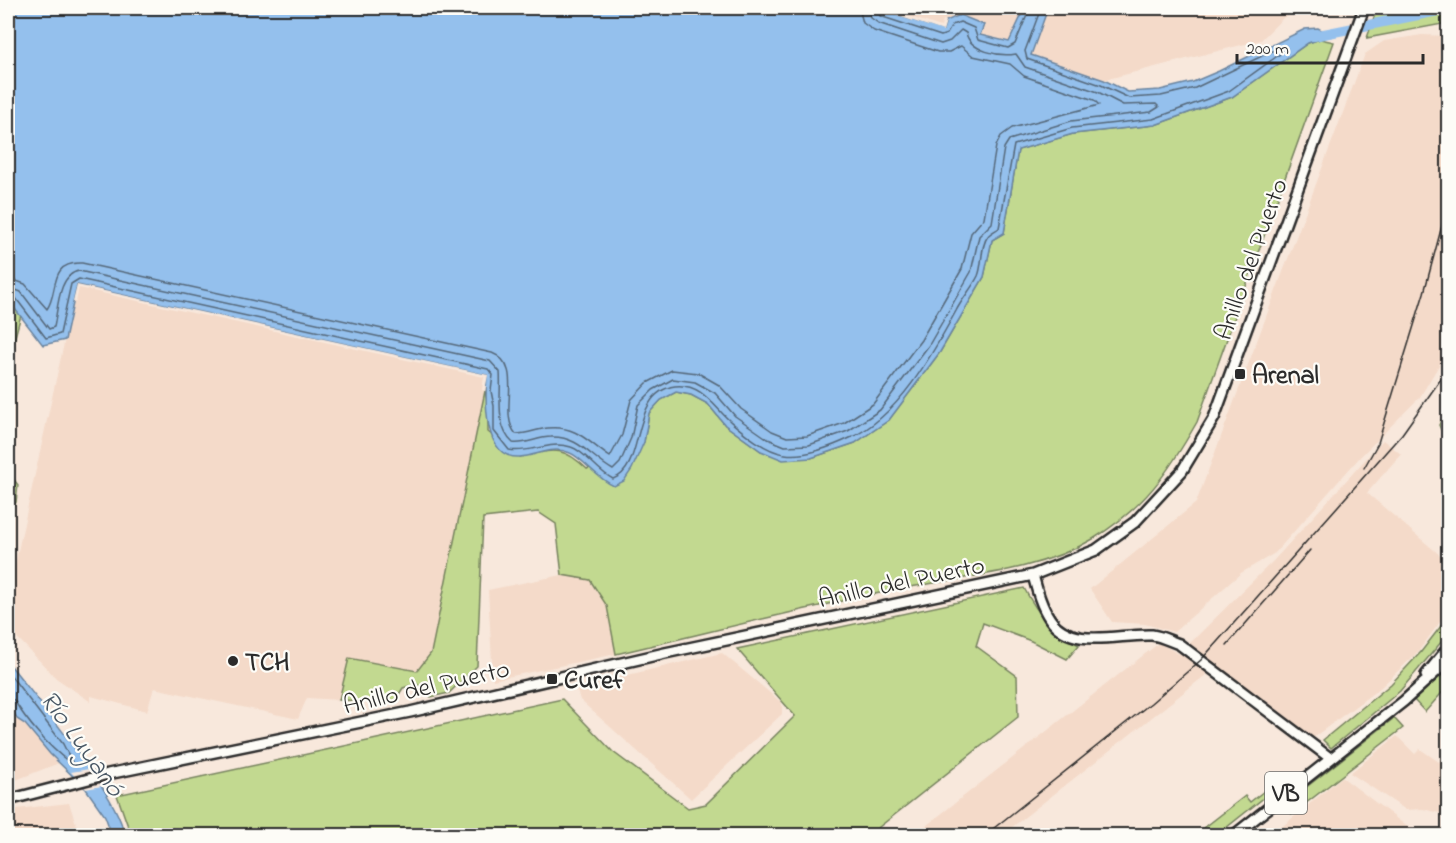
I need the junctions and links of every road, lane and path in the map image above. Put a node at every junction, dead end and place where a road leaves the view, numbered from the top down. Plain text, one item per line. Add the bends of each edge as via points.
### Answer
1 (1364, 8) edge
2 (1033, 575) junction
3 (1449, 648) edge
4 (1449, 661) edge
5 (1385, 714) junction
6 (1330, 758) junction
7 (8, 800) edge
8 (1237, 833) edge

1 - 2 main road, Anillo del Puerto via 1232,372 1214,418 1194,453 1169,488 1116,538
2 - 6 main road via 1042,605 1051,621 1064,632 1077,637 1155,635 1179,644
2 - 7 main road, Anillo del Puerto via 108,774
3 - 5 main road, VB
4 - 5 main road, VB
5 - 6 main road, VB
6 - 8 main road, VB

